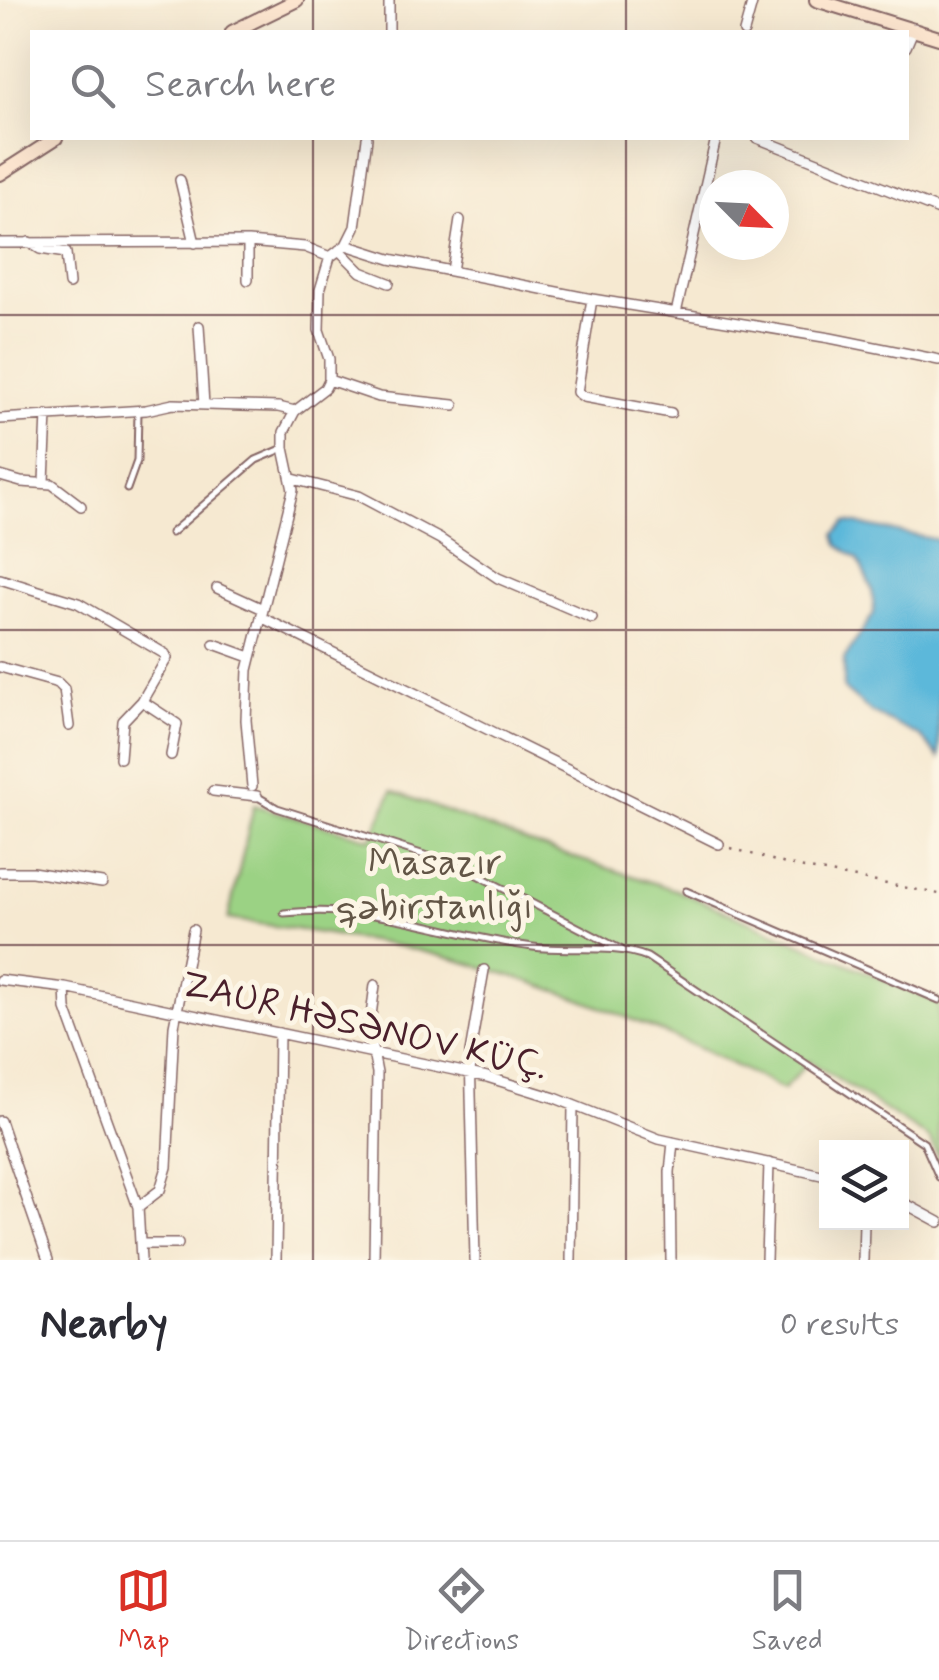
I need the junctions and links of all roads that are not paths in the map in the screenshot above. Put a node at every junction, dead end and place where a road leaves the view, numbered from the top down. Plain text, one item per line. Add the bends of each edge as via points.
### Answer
1 (296, 0) edge
2 (389, 0) edge
3 (754, 0) edge
4 (816, 0) edge
5 (914, 28) junction
6 (236, 30) edge
7 (389, 30) edge
8 (745, 30) edge
9 (939, 38) edge
10 (909, 40) edge
11 (53, 140) edge
12 (367, 140) edge
13 (716, 140) edge
14 (762, 140) edge
15 (0, 174) edge
16 (180, 180) dead end
17 (939, 210) edge
18 (460, 220) dead end
19 (27, 241) junction
20 (195, 242) junction
21 (248, 242) junction
22 (0, 243) edge
23 (338, 251) junction
24 (452, 272) junction
25 (248, 280) dead end
26 (389, 283) dead end
27 (69, 284) dead end
28 (592, 299) junction
29 (676, 313) junction
30 (199, 326) dead end
31 (939, 360) edge
32 (329, 380) junction
33 (204, 405) junction
34 (454, 405) dead end
35 (138, 410) junction
36 (295, 412) junction
37 (671, 413) dead end
38 (47, 415) junction
39 (0, 419) edge
40 (284, 448) junction
41 (0, 476) edge
42 (292, 479) junction
43 (44, 481) junction
44 (128, 489) dead end
45 (81, 506) dead end
46 (171, 533) dead end
47 (0, 579) edge
48 (218, 588) dead end
49 (262, 613) junction
50 (592, 618) dead end
51 (214, 644) dead end
52 (250, 657) junction
53 (0, 667) edge
54 (142, 701) junction
55 (69, 726) dead end
56 (171, 755) dead end
57 (120, 758) dead end
58 (252, 786) joint
59 (213, 792) dead end
60 (258, 796) junction
61 (719, 844) road end
62 (0, 872) edge
63 (102, 883) dead end
64 (686, 891) dead end
65 (284, 913) dead end
66 (193, 930) dead end
67 (622, 950) junction
68 (484, 970) dead end
69 (0, 980) edge
70 (375, 985) dead end
71 (64, 988) junction
72 (939, 1000) edge
73 (176, 1011) junction
74 (279, 1033) junction
75 (374, 1052) junction
76 (471, 1074) junction
77 (572, 1105) junction
78 (0, 1121) edge
79 (673, 1142) junction
80 (769, 1164) junction
81 (819, 1175) edge
82 (939, 1177) edge
83 (909, 1206) edge
84 (138, 1207) junction
85 (939, 1222) edge
86 (864, 1230) edge
87 (142, 1244) junction
88 (178, 1244) dead end
89 (48, 1260) edge
90 (141, 1260) edge
91 (276, 1260) edge
92 (374, 1260) edge
93 (475, 1260) edge
94 (571, 1260) edge
95 (670, 1260) edge
96 (766, 1260) edge
97 (864, 1260) edge

1 - 6 street
2 - 7 street
3 - 8 street
4 - 5 street
5 - 9 street
5 - 10 street
11 - 15 street
12 - 23 street via 355,227
13 - 29 street
14 - 17 street
16 - 20 street
18 - 24 street
19 - 20 street
19 - 22 street
19 - 27 street via 66,253
20 - 21 street
21 - 23 street
21 - 25 street
23 - 24 street
23 - 26 street via 361,272
23 - 32 street via 324,272 318,308
24 - 28 street
28 - 29 street
28 - 37 street via 578,392
29 - 31 street
30 - 33 street
32 - 34 street via 380,397
32 - 36 street
33 - 35 street
33 - 36 street
35 - 38 street
35 - 44 lane via 137,461
36 - 40 street
38 - 39 street
38 - 43 street
40 - 42 street
40 - 46 lane via 256,460
41 - 43 street
42 - 49 street
42 - 50 street via 359,496 498,578
43 - 45 street
47 - 54 street via 78,603 165,654
48 - 49 street
49 - 52 street
49 - 61 street
51 - 52 street
52 - 58 street
53 - 55 street via 58,683
54 - 56 street via 177,724
54 - 57 street via 123,721
58 - 60 lane
59 - 60 street
60 - 67 lane via 277,808 462,867
62 - 63 street
64 - 72 lane
65 - 67 lane via 325,909 393,916 529,947
66 - 73 street
67 - 82 lane via 647,957 919,1140
68 - 76 street
69 - 71 street, ZAUR HƏSƏNOV KÜÇ.
70 - 75 street via 369,1030
71 - 73 street, ZAUR HƏSƏNOV KÜÇ.
71 - 84 street
73 - 74 street, ZAUR HƏSƏNOV KÜÇ.
73 - 84 street via 167,1167 160,1190
74 - 75 street, ZAUR HƏSƏNOV KÜÇ.
74 - 91 street
75 - 76 street, ZAUR HƏSƏNOV KÜÇ.
75 - 92 street
76 - 77 street, ZAUR HƏSƏNOV KÜÇ.
76 - 93 street
77 - 79 street, ZAUR HƏSƏNOV KÜÇ.
77 - 94 street
78 - 89 street
79 - 80 street, ZAUR HƏSƏNOV KÜÇ.
79 - 95 street
80 - 81 street, ZAUR HƏSƏNOV KÜÇ.
80 - 96 street
83 - 85 street
84 - 87 street
86 - 97 street
87 - 88 street
87 - 90 street

